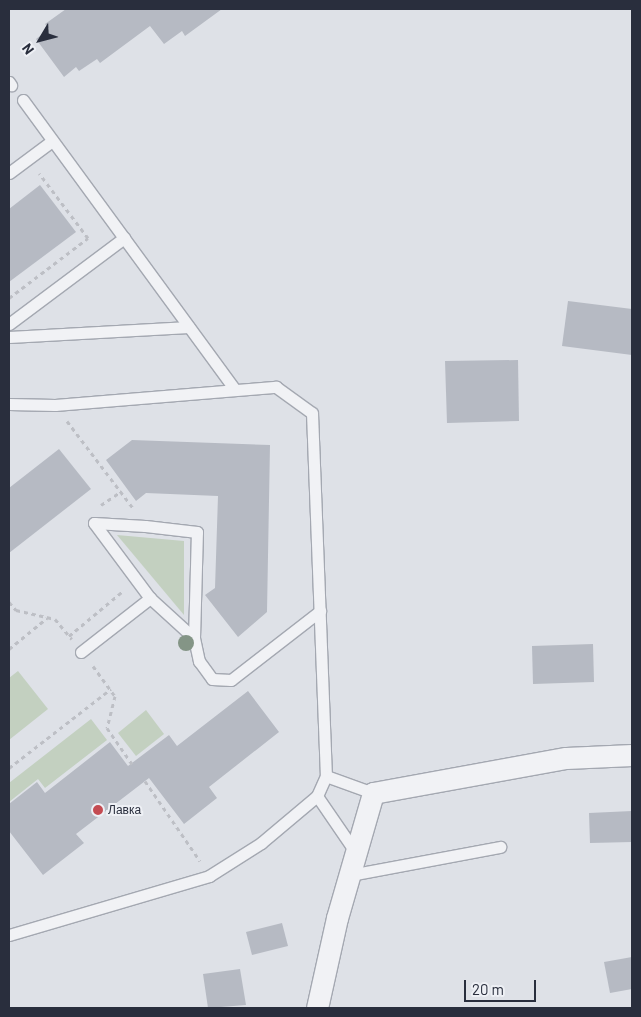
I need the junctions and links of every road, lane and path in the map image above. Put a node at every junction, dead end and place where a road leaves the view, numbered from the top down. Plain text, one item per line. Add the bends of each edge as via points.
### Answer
1 (23, 100) dead end
2 (52, 141) junction
3 (37, 170) dead end
4 (9, 173) edge
5 (124, 238) junction
6 (9, 298) edge
7 (9, 324) edge
8 (189, 327) junction
9 (9, 337) edge
10 (235, 390) junction
11 (9, 404) edge
12 (55, 405) junction
13 (122, 491) dead end
14 (150, 598) junction
15 (9, 602) edge
16 (320, 611) junction
17 (98, 612) dead end
18 (48, 618) junction
19 (69, 636) junction
20 (194, 638) junction
21 (9, 649) edge
22 (81, 652) junction
23 (111, 689) junction
24 (632, 755) edge
25 (132, 764) dead end
26 (9, 768) edge
27 (326, 776) junction
28 (145, 781) dead end
29 (373, 793) junction
30 (317, 796) junction
31 (500, 847) dead end
32 (356, 853) junction
33 (350, 875) junction
34 (209, 876) junction
35 (9, 936) edge
36 (317, 1008) edge

1 - 2 lane
2 - 4 lane
2 - 5 lane
3 - 6 path via 88,238
5 - 7 lane
5 - 8 lane
8 - 9 lane
8 - 10 lane
10 - 12 lane
10 - 16 lane via 276,387 312,412
11 - 12 lane
12 - 13 path
14 - 20 lane
14 - 20 lane via 94,523 197,532
14 - 22 lane
15 - 18 path via 16,610
16 - 20 lane via 231,680 212,678 199,660
16 - 27 lane
17 - 19 path
18 - 19 path via 56,619
18 - 21 path
19 - 22 path
22 - 23 path
23 - 25 path via 115,696 107,728
23 - 26 path
24 - 29 street via 566,758
27 - 29 lane
27 - 30 lane
28 - 34 path
29 - 32 street
30 - 32 lane
30 - 34 lane via 261,843
31 - 33 lane
32 - 33 street
33 - 36 street
34 - 35 lane

